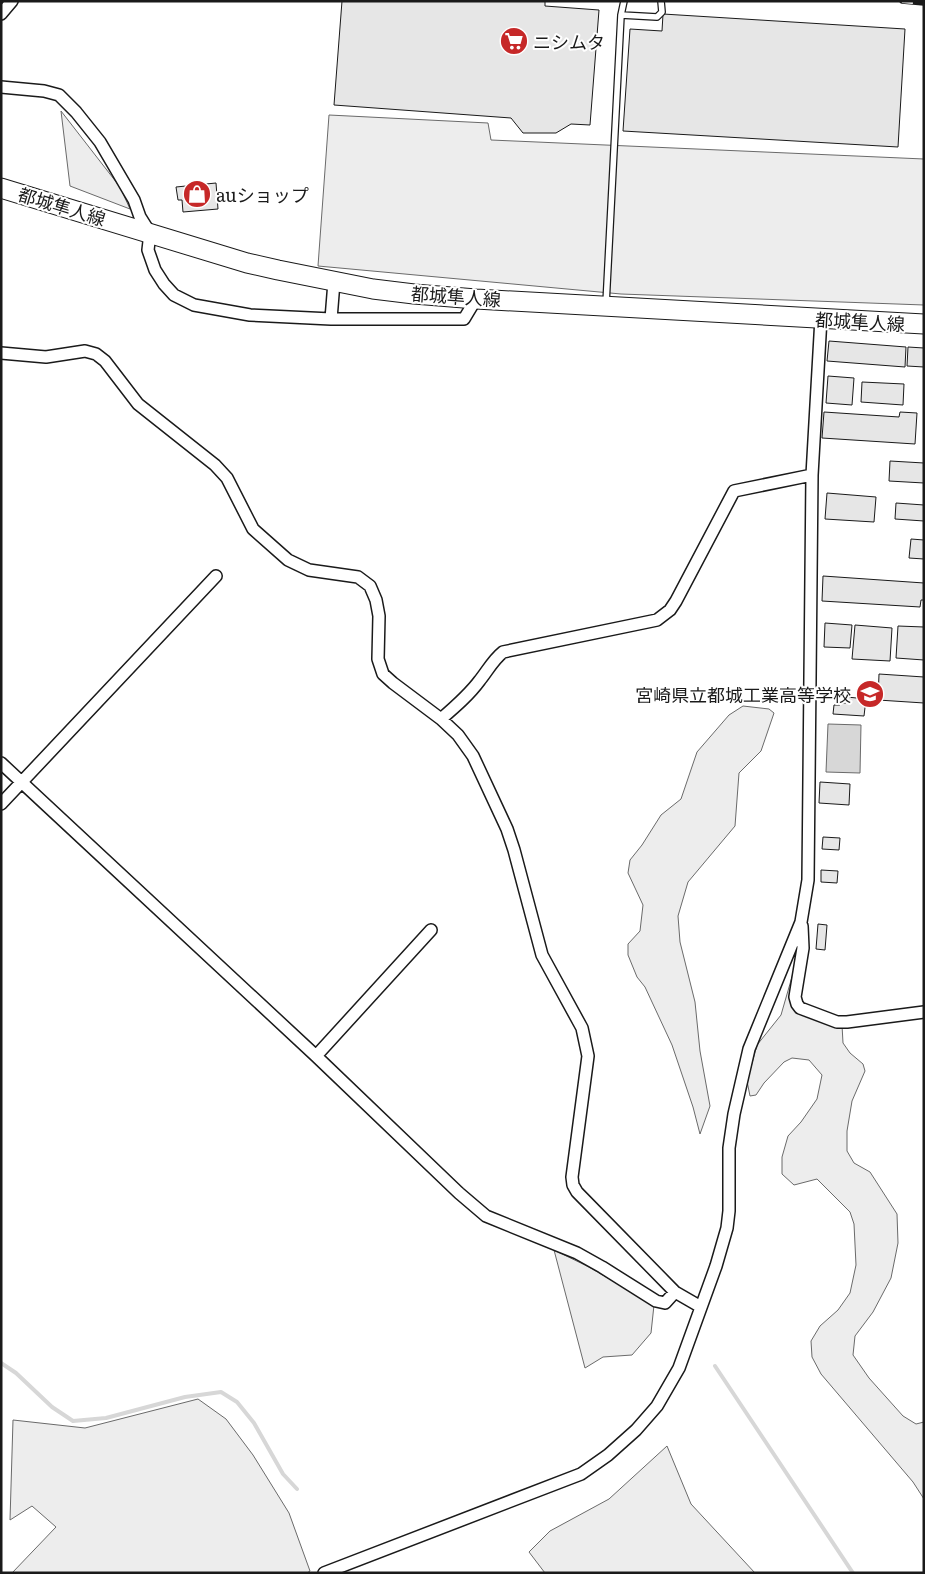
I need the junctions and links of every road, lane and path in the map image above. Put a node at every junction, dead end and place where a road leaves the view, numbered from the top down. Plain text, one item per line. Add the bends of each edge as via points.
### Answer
1 (12, 1) edge
2 (624, 1) edge
3 (661, 1) edge
4 (1, 14) edge
5 (621, 15) junction
6 (1, 87) edge
7 (1, 188) edge
8 (150, 233) junction
9 (334, 282) junction
10 (476, 299) junction
11 (606, 306) junction
12 (821, 318) junction
13 (331, 319) junction
14 (924, 324) edge
15 (1, 354) edge
16 (812, 475) junction
17 (216, 576) dead end
18 (441, 719) junction
19 (1, 763) edge
20 (22, 782) junction
21 (1, 804) edge
22 (802, 922) junction
23 (431, 930) dead end
24 (924, 1012) edge
25 (316, 1056) junction
26 (674, 1292) junction
27 (701, 1307) junction
28 (324, 1573) edge

1 - 4 street
2 - 5 lane
3 - 5 lane via 662,12 657,17
5 - 11 lane
6 - 8 street via 59,95 100,142
7 - 8 main road, 都城隼人線
8 - 9 main road, 都城隼人線 via 247,262
8 - 13 street via 148,250 160,277 174,295 194,305 250,315
9 - 10 main road, 都城隼人線
9 - 13 street
10 - 11 main road, 都城隼人線
10 - 13 street via 464,319
11 - 12 main road, 都城隼人線
12 - 14 main road, 都城隼人線
12 - 16 street
15 - 18 street via 46,357 85,351 105,361 138,404 227,478 253,529 288,560 309,570 358,577 370,586 379,616 378,659 383,674
16 - 18 street via 734,491 676,600 670,610 657,620 503,652 465,698
16 - 22 street via 808,880
17 - 20 street
18 - 26 street via 473,756 499,808 514,850 542,955 582,1028 588,1056 573,1185
19 - 20 street
20 - 21 street
20 - 25 street
22 - 24 street via 803,948 796,997 800,1008 837,1022
22 - 27 street via 748,1049 729,1148 727,1228
23 - 25 street
25 - 26 street via 486,1216 577,1254 656,1301 665,1303
26 - 27 street
27 - 28 street via 679,1368 657,1406 608,1455 581,1474

